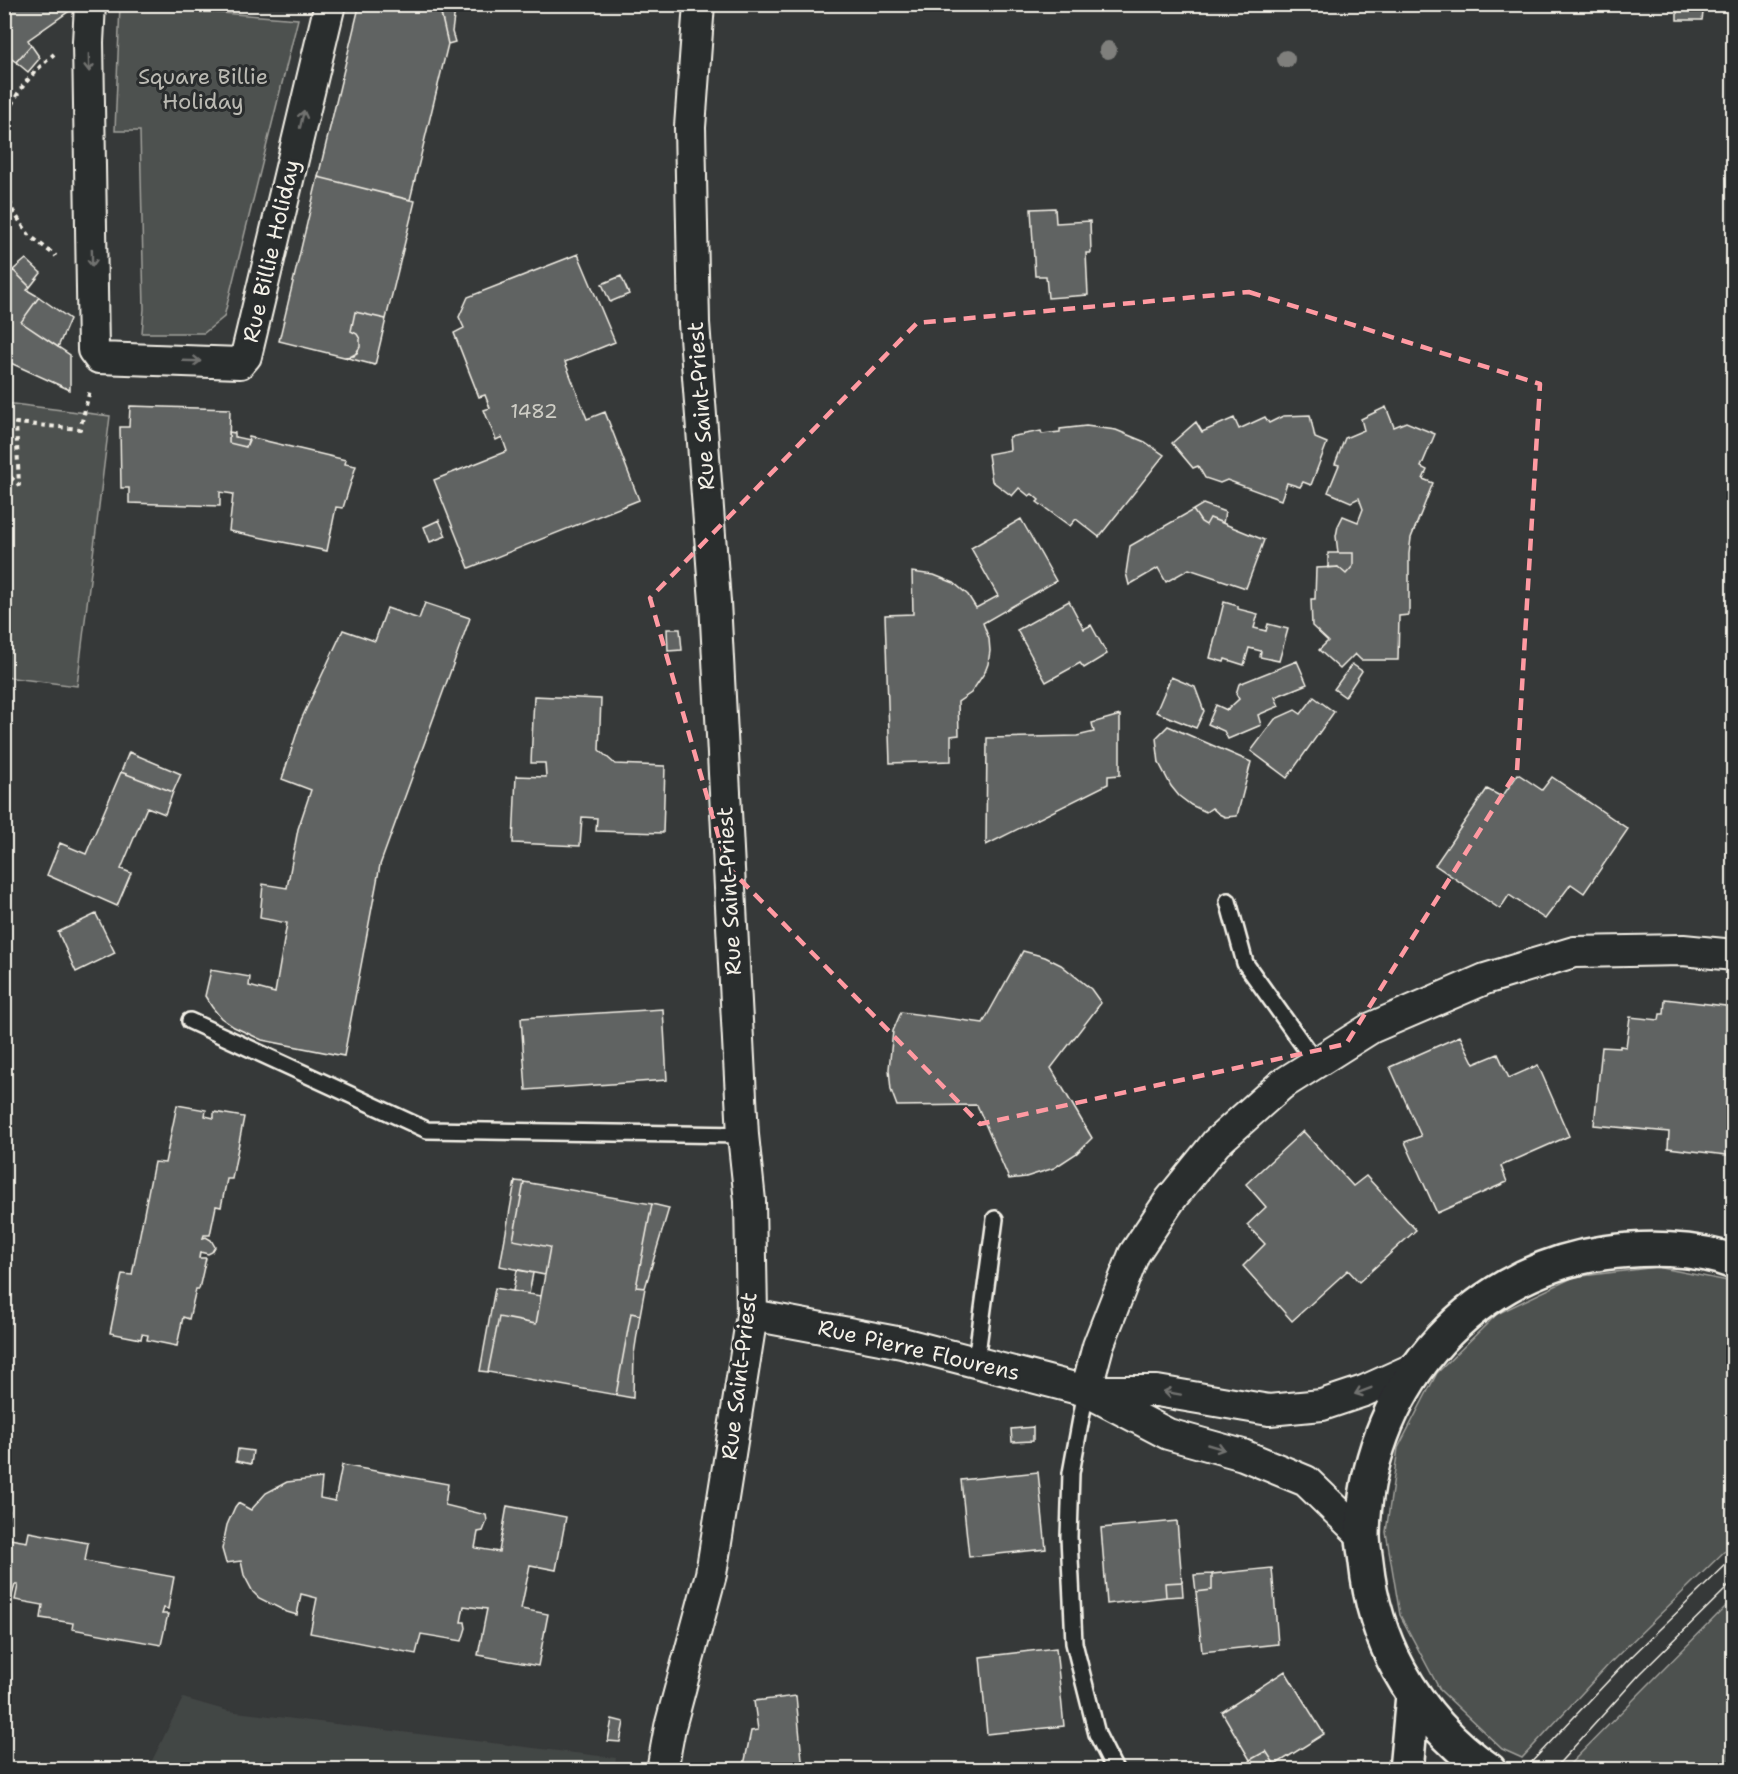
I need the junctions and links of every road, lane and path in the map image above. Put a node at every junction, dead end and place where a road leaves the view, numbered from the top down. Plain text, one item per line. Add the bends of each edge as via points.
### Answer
1 (90, 4) edge
2 (330, 4) edge
3 (699, 4) edge
4 (88, 42) junction
5 (4, 121) edge
6 (4, 184) edge
7 (58, 258) dead end
8 (99, 358) junction
9 (4, 471) edge
10 (1228, 901) dead end
11 (1734, 955) edge
12 (190, 1020) dead end
13 (1316, 1063) junction
14 (743, 1135) junction
15 (995, 1219) dead end
16 (1732, 1260) edge
17 (752, 1314) junction
18 (976, 1361) junction
19 (1417, 1367) junction
20 (1086, 1391) junction
21 (1363, 1536) junction
22 (1413, 1695) junction
23 (662, 1770) edge
24 (1115, 1770) edge
25 (1406, 1770) edge
26 (1489, 1770) edge

1 - 4 street
8 -> 2 street, Rue Billie Holiday via 240,363 246,357
3 - 14 street, Rue Saint-Priest via 690,126 694,323 715,602
4 - 5 path via 57,50 36,69 13,100
4 -> 8 street via 93,350
6 - 7 path via 13,211 29,235
8 - 9 path via 80,429 16,423 19,485
10 - 13 lane via 1245,963
11 - 13 street via 1683,950 1574,952 1485,979 1371,1028
12 - 14 lane via 427,1130
13 - 20 street via 1281,1085 1216,1143 1170,1200 1134,1254 1098,1346
14 - 17 street, Rue Saint-Priest via 750,1201
15 - 18 lane
16 - 19 main road via 1681,1250 1630,1249 1581,1256 1533,1272 1489,1297 1449,1329
17 - 18 street, Rue Pierre Flourens
17 - 23 street, Rue Saint-Priest via 711,1574
18 - 20 street, Rue Pierre Flourens
19 -> 20 street, Rue Pierre Flourens via 1322,1405 1269,1410 1157,1391
19 - 21 main road via 1383,1430 1369,1476
20 -> 21 street, Rue Pierre Flourens via 1168,1434 1243,1455 1306,1481
20 - 24 lane via 1071,1473 1069,1537 1074,1642 1097,1734
21 - 22 main road via 1369,1592 1386,1646
22 - 25 main road
22 - 26 main road via 1441,1730

